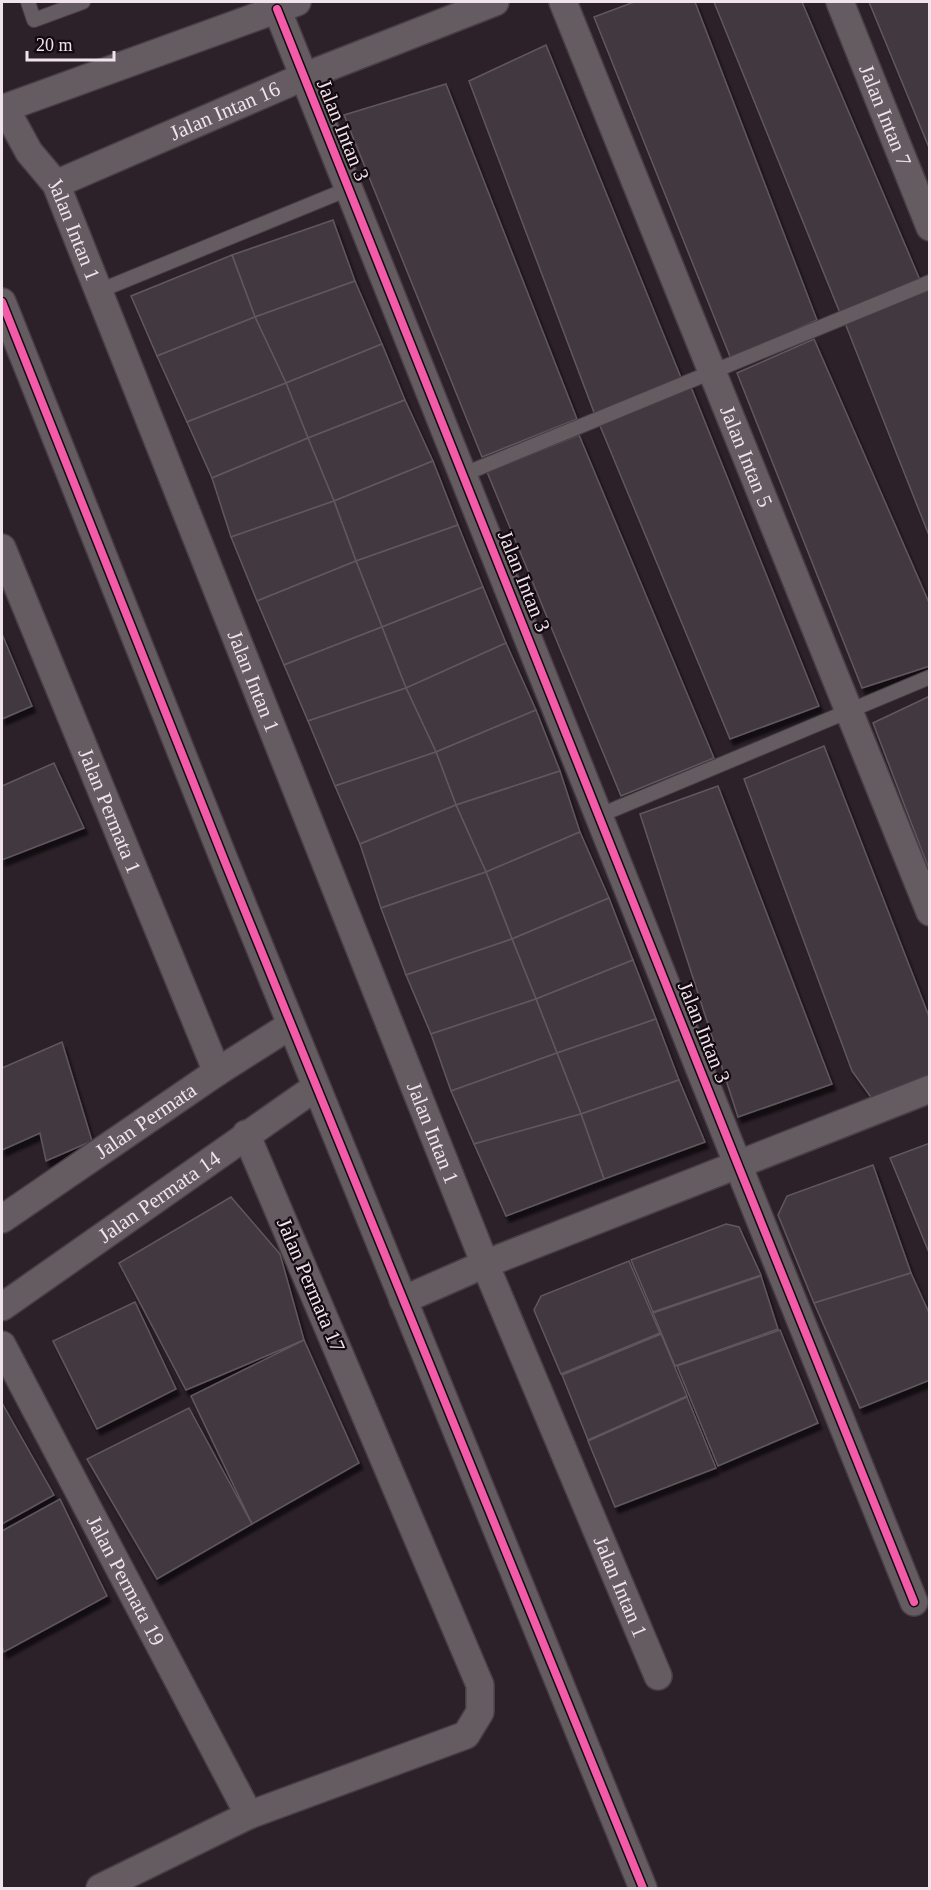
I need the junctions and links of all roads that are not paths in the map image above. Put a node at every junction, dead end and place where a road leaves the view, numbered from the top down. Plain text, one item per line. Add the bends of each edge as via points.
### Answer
1 (28, 2) edge
2 (83, 2) edge
3 (495, 2) edge
4 (563, 2) edge
5 (840, 2) edge
6 (287, 5) edge
7 (303, 77) junction
8 (3, 109) edge
9 (56, 184) junction
10 (348, 189) junction
11 (930, 227) edge
12 (930, 282) edge
13 (99, 291) junction
14 (2, 302) edge
15 (712, 372) junction
16 (462, 475) junction
17 (2, 548) edge
18 (930, 677) edge
19 (848, 710) junction
20 (598, 816) junction
21 (930, 912) edge
22 (291, 1025) junction
23 (218, 1072) junction
24 (316, 1086) junction
25 (930, 1089) edge
26 (246, 1134) junction
27 (738, 1165) junction
28 (2, 1220) edge
29 (484, 1264) junction
30 (403, 1300) junction
31 (2, 1307) edge
32 (2, 1345) edge
33 (914, 1602) dead end
34 (658, 1676) dead end
35 (249, 1815) junction
36 (100, 1888) edge
37 (642, 1888) edge

1 - 2 lane via 34,20
3 - 7 street, Jalan Intan 16
4 - 15 street, Jalan Intan 5
5 - 11 street, Jalan Intan 7
6 - 7 street, Jalan Intan 3
6 - 8 street
7 - 9 street, Jalan Intan 16
7 - 10 street, Jalan Intan 3
8 - 9 street, Jalan Intan 1 via 29,152
9 - 13 street, Jalan Intan 1
10 - 13 lane
10 - 16 street, Jalan Intan 3
12 - 15 lane
13 - 29 street, Jalan Intan 1
14 - 22 street
15 - 16 lane
15 - 19 street, Jalan Intan 5
16 - 20 street, Jalan Intan 3
17 - 23 street, Jalan Permata 1
18 - 19 lane
19 - 20 lane
19 - 21 street, Jalan Intan 5
20 - 27 street, Jalan Intan 3
22 - 23 street, Jalan Permata
22 - 24 street
23 - 28 street, Jalan Permata
24 - 26 street, Jalan Permata 14
24 - 30 street
25 - 27 street
26 - 31 street, Jalan Permata 14
26 - 35 street, Jalan Permata 17 via 480,1685 480,1712 466,1735
27 - 29 street
27 - 33 street, Jalan Intan 3
29 - 30 street
29 - 34 street, Jalan Intan 1
30 - 37 street
32 - 35 street, Jalan Permata 19
35 - 36 street, Jalan Permata 17

